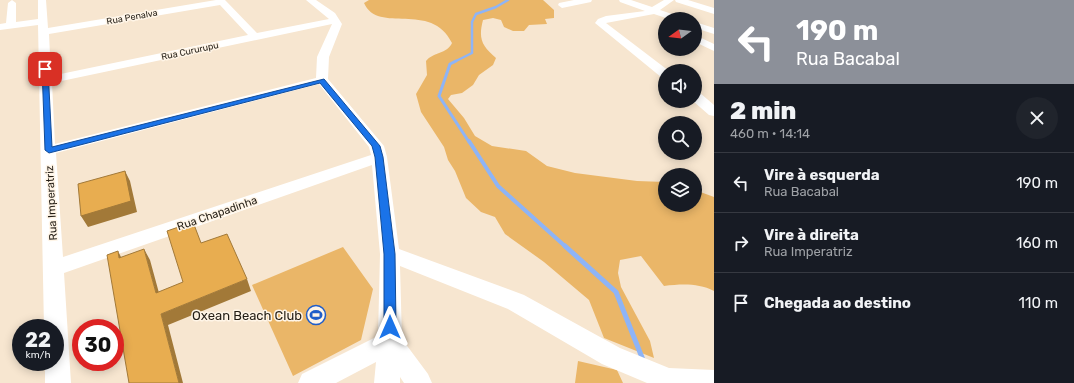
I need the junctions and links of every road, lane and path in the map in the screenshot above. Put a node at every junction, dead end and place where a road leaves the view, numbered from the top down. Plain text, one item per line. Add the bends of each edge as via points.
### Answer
1 (42, 0) edge
2 (310, 0) edge
3 (588, 0) edge
4 (623, 0) edge
5 (670, 0) edge
6 (679, 0) edge
7 (221, 1) edge
8 (12, 3) dead end
9 (562, 5) dead end
10 (651, 12) junction
11 (714, 12) edge
12 (658, 14) edge
13 (658, 17) edge
14 (336, 20) junction
15 (11, 26) junction
16 (0, 27) edge
17 (43, 27) junction
18 (702, 27) edge
19 (714, 31) edge
20 (255, 37) junction
21 (702, 42) edge
22 (714, 48) edge
23 (658, 69) edge
24 (322, 80) junction
25 (45, 81) junction
26 (702, 102) edge
27 (714, 112) edge
28 (49, 150) junction
29 (379, 157) junction
30 (390, 254) junction
31 (54, 268) junction
32 (390, 342) junction
33 (58, 383) edge
34 (311, 383) edge
35 (387, 383) edge
36 (419, 383) edge
37 (714, 383) edge

1 - 17 street, Rua Imperatriz
2 - 14 street
3 - 9 street
4 - 10 street
5 - 10 street
6 - 11 street
7 - 17 street, Rua Penalva
7 - 20 street
8 - 15 street
10 - 12 street
10 - 13 street
10 - 23 street via 606,19 600,23
14 - 20 street, Rua Cururupu
14 - 24 street via 337,24 322,58
15 - 16 street, Rua Penalva
15 - 17 street, Rua Penalva
17 - 25 street, Rua Imperatriz
18 - 19 street
20 - 25 street, Rua Cururupu
21 - 22 street
24 - 28 street
24 - 29 street via 376,146
25 - 28 street, Rua Imperatriz
26 - 27 street
28 - 31 street, Rua Imperatriz
29 - 30 street
29 - 31 street, Rua Chapadinha
30 - 32 street
30 - 37 street via 516,302 611,356 670,380
31 - 33 street, Rua Imperatriz
32 - 34 street
32 - 35 street
32 - 36 street

